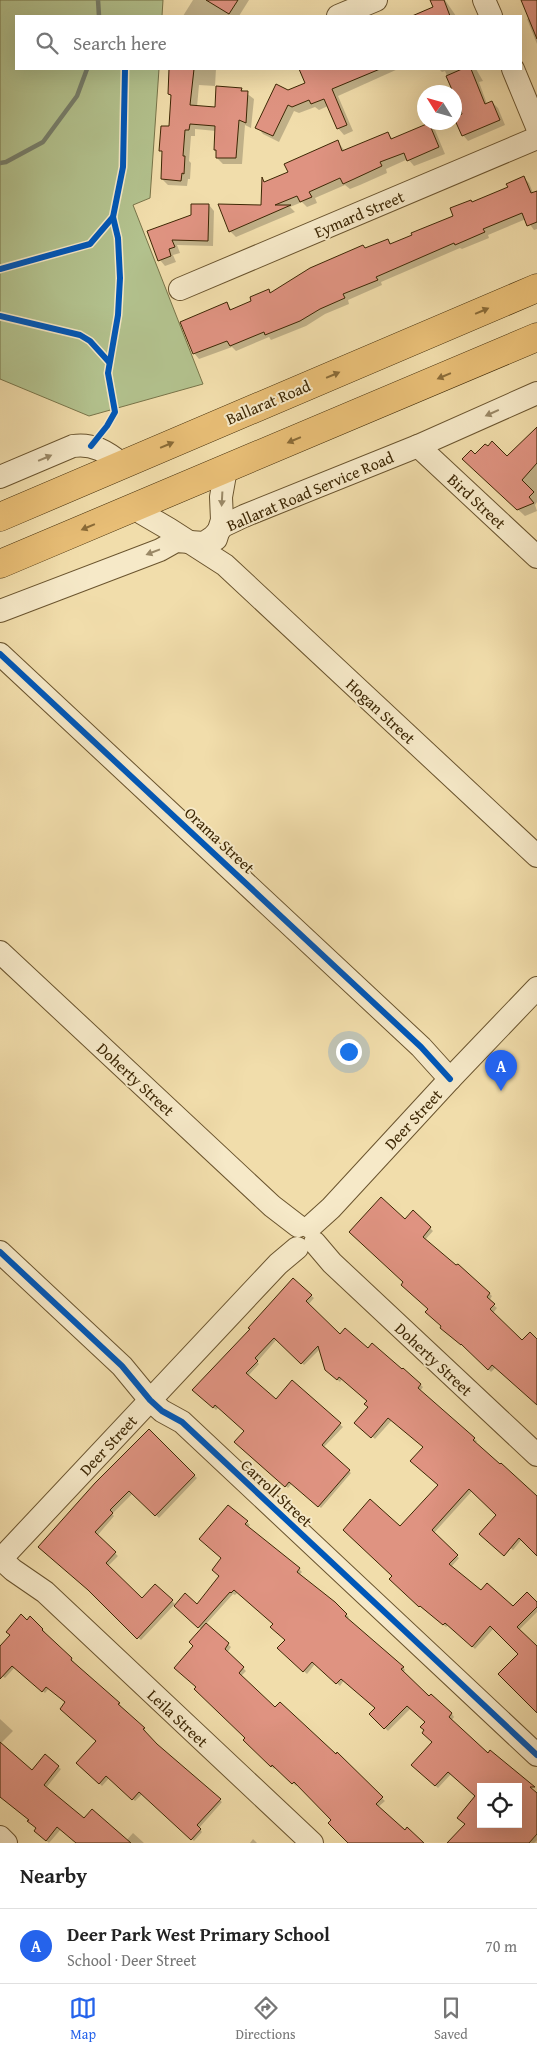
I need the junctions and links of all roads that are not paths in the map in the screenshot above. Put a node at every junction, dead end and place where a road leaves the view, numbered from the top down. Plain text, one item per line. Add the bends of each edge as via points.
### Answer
1 (376, 0) edge
2 (484, 0) edge
3 (340, 15) edge
4 (491, 15) edge
5 (513, 70) edge
6 (537, 127) edge
7 (537, 138) edge
8 (537, 288) edge
9 (180, 289) dead end
10 (537, 337) edge
11 (537, 393) edge
12 (418, 446) junction
13 (122, 464) junction
14 (226, 469) junction
15 (0, 476) edge
16 (133, 508) junction
17 (0, 517) edge
18 (219, 529) junction
19 (188, 541) junction
20 (537, 557) edge
21 (0, 564) edge
22 (225, 565) junction
23 (0, 612) edge
24 (0, 654) edge
25 (537, 856) edge
26 (0, 952) edge
27 (537, 988) edge
28 (453, 1076) junction
29 (304, 1237) junction
30 (0, 1252) edge
31 (154, 1396) junction
32 (537, 1455) edge
33 (2, 1554) edge
34 (537, 1755) edge
35 (0, 1837) edge
36 (6, 1843) edge
37 (312, 1843) edge

1 - 3 street
2 - 4 street
5 - 6 street
7 - 9 street, Eymard Street
13 -> 8 highway, Ballarat Road
10 -> 14 highway
11 -> 12 street, Ballarat Road Service Road
12 - 18 street, Ballarat Road Service Road
12 - 20 street, Bird Street
15 -> 13 street via 81,444 108,453
13 - 17 highway, Ballarat Road
14 - 16 highway
14 -> 18 street, Hogan Street
16 - 19 street, Hogan Street
16 -> 21 highway
18 - 19 street, Ballarat Road Service Road via 204,543
18 - 22 street, Hogan Street via 216,545
19 - 22 street, Hogan Street
19 -> 23 street, Ballarat Road Service Road via 176,541
22 - 25 street, Hogan Street
24 - 28 street, Orama Street
26 - 29 street, Doherty Street
27 - 28 street, Deer Street
28 - 29 street, Deer Street
29 - 31 street, Deer Street
29 - 32 street, Doherty Street
30 - 31 street, Carroll Street via 122,1366 146,1381
31 - 33 street, Deer Street
31 - 34 street, Carroll Street via 169,1403 182,1422
33 - 37 street, Leila Street via 20,1562 45,1592
35 - 36 street

